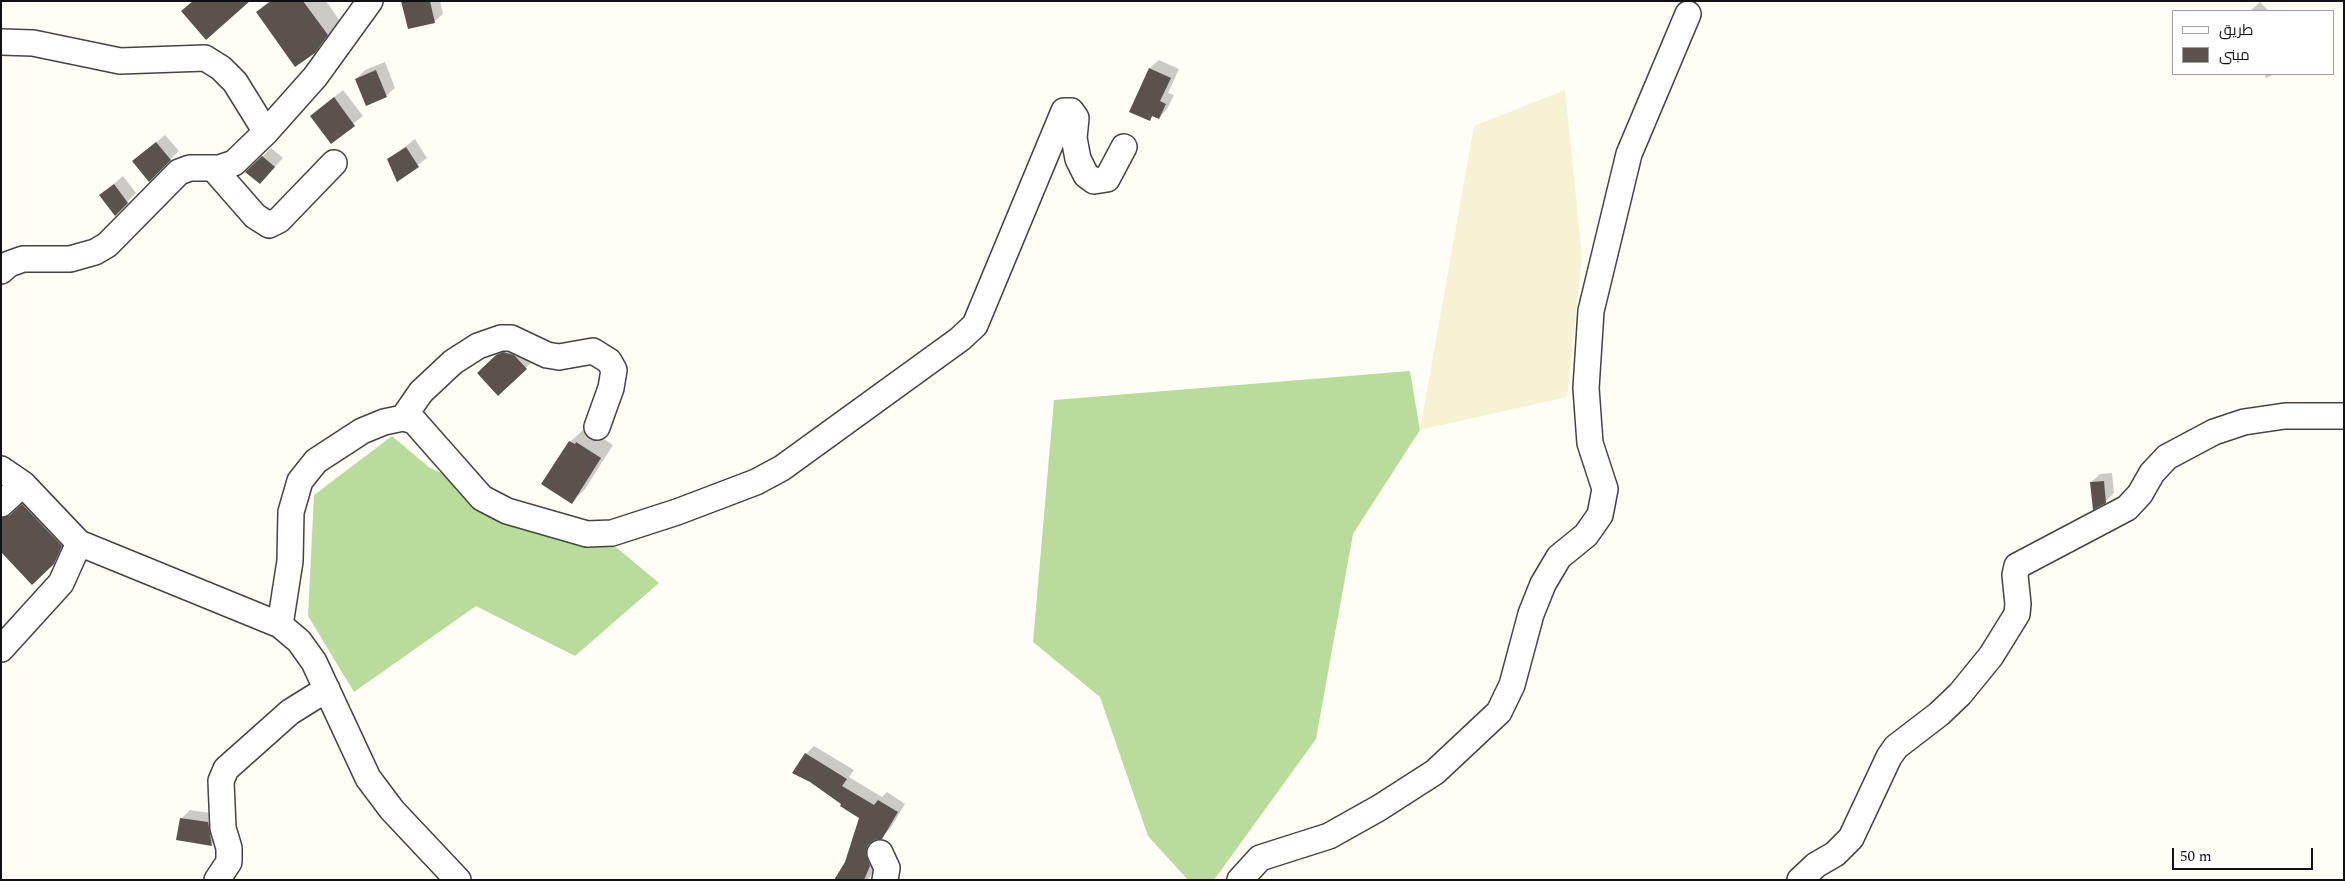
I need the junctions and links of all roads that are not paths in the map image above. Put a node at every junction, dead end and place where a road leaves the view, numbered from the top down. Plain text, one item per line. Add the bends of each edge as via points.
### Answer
1 (370, 1) edge
2 (1688, 14) dead end
3 (1, 42) edge
4 (266, 132) junction
5 (1124, 147) dead end
6 (334, 162) dead end
7 (213, 168) junction
8 (1, 271) edge
9 (2344, 416) edge
10 (403, 418) junction
11 (597, 427) dead end
12 (1, 468) edge
13 (23, 484) junction
14 (1, 504) edge
15 (79, 543) junction
16 (280, 625) junction
17 (1, 649) edge
18 (327, 689) junction
19 (880, 853) dead end
20 (218, 880) edge
21 (458, 880) edge
22 (885, 880) edge
23 (1240, 880) edge
24 (1800, 880) edge

1 - 4 street via 315,78
2 - 23 street via 1629,154 1591,311 1586,388 1590,443 1605,489 1600,515 1586,534 1559,557 1543,584 1531,614 1512,685 1498,712 1436,772 1329,836 1260,858
3 - 4 street via 32,43 120,61 205,58 235,82
4 - 7 street via 234,163
5 - 10 street via 1107,179 1094,181 1086,175 1078,160 1074,138 1076,118 1071,111 1064,112 975,325 960,340 782,468 756,482 677,512 612,533 587,534 507,511 482,498 414,421
6 - 7 street via 279,220 269,225 255,216
7 - 8 street via 190,168 180,172 107,245 95,252 70,259 23,260 9,264
9 - 24 street via 2285,416 2244,422 2214,432 2167,457 2126,508 2018,566 2017,614 1991,656 1960,694 1896,747 1851,838
10 - 11 street via 421,392 452,362 478,346 511,338 548,355 559,357 593,351 610,361 614,370 611,388
10 - 16 street via 362,431 340,444 316,461 300,481 291,512 290,561
12 - 13 street
13 - 14 street
13 - 15 street
15 - 16 street
15 - 17 street via 61,584
16 - 18 street via 309,655
18 - 20 street via 290,712 226,769 221,781 223,828 229,862
18 - 21 street via 368,778 392,810
19 - 22 street via 888,868

